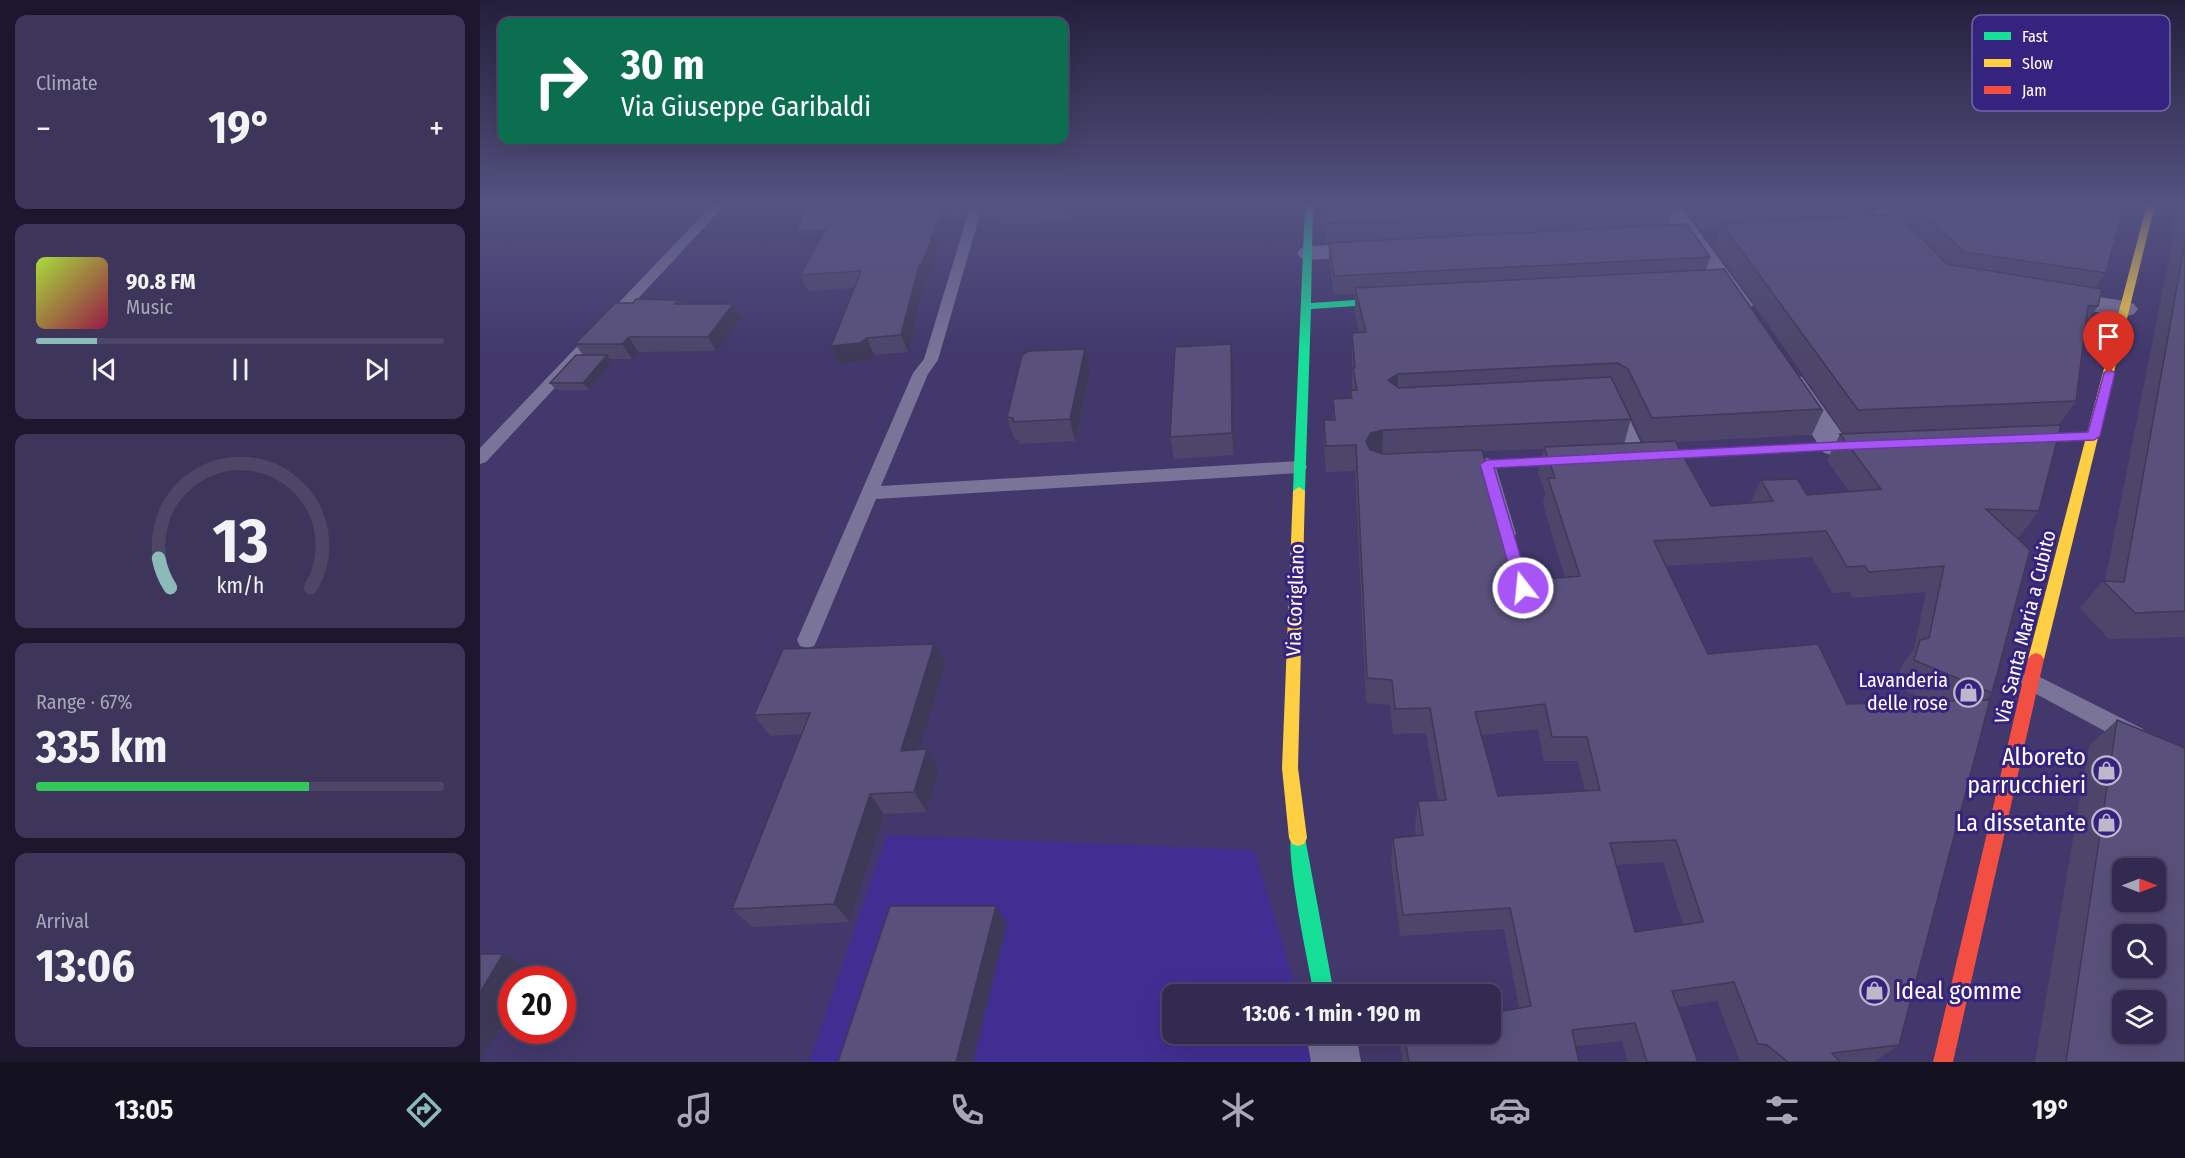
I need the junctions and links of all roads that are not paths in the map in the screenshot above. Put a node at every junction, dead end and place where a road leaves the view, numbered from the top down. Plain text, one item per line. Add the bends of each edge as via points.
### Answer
1 (1309, 253) edge
2 (673, 254) edge
3 (963, 254) edge
4 (1696, 254) edge
5 (1914, 254) edge
6 (2139, 254) edge
7 (1929, 266) edge
8 (2034, 295) edge
9 (1409, 299) edge
10 (1307, 306) junction
11 (2125, 309) junction
12 (1751, 322) edge
13 (1777, 360) edge
14 (1611, 396) edge
15 (2094, 436) junction
16 (1999, 440) edge
17 (1893, 444) edge
18 (1835, 446) junction
19 (1639, 456) junction
20 (1620, 457) edge
21 (480, 458) edge
22 (1599, 458) edge
23 (1487, 464) junction
24 (1428, 466) edge
25 (1299, 467) junction
26 (870, 493) junction
27 (1513, 554) edge
28 (807, 640) dead end
29 (2030, 681) junction
30 (2155, 747) edge
31 (1322, 984) edge
32 (1333, 1044) edge
33 (1336, 1062) edge
34 (1943, 1062) edge

1 - 10 street, Via Corigliano
2 - 21 lane
3 - 26 lane via 932,360 921,374
4 - 12 street via 1715,284
5 - 7 street
6 - 11 street, Via Santa Maria a Cubito
8 - 11 street
9 - 10 street
10 - 25 street, Via Corigliano
11 - 15 street, Via Santa Maria a Cubito
13 - 18 street
14 - 19 lane
15 - 16 street
15 - 29 street, Via Santa Maria a Cubito
17 - 18 street
18 - 19 street
19 - 20 street
22 - 23 street
23 - 24 street
23 - 27 lane
25 - 26 lane
25 - 31 street, Via Corigliano via 1290,768 1302,875
26 - 28 lane
29 - 30 lane
29 - 34 street, Via Santa Maria a Cubito
32 - 33 street

